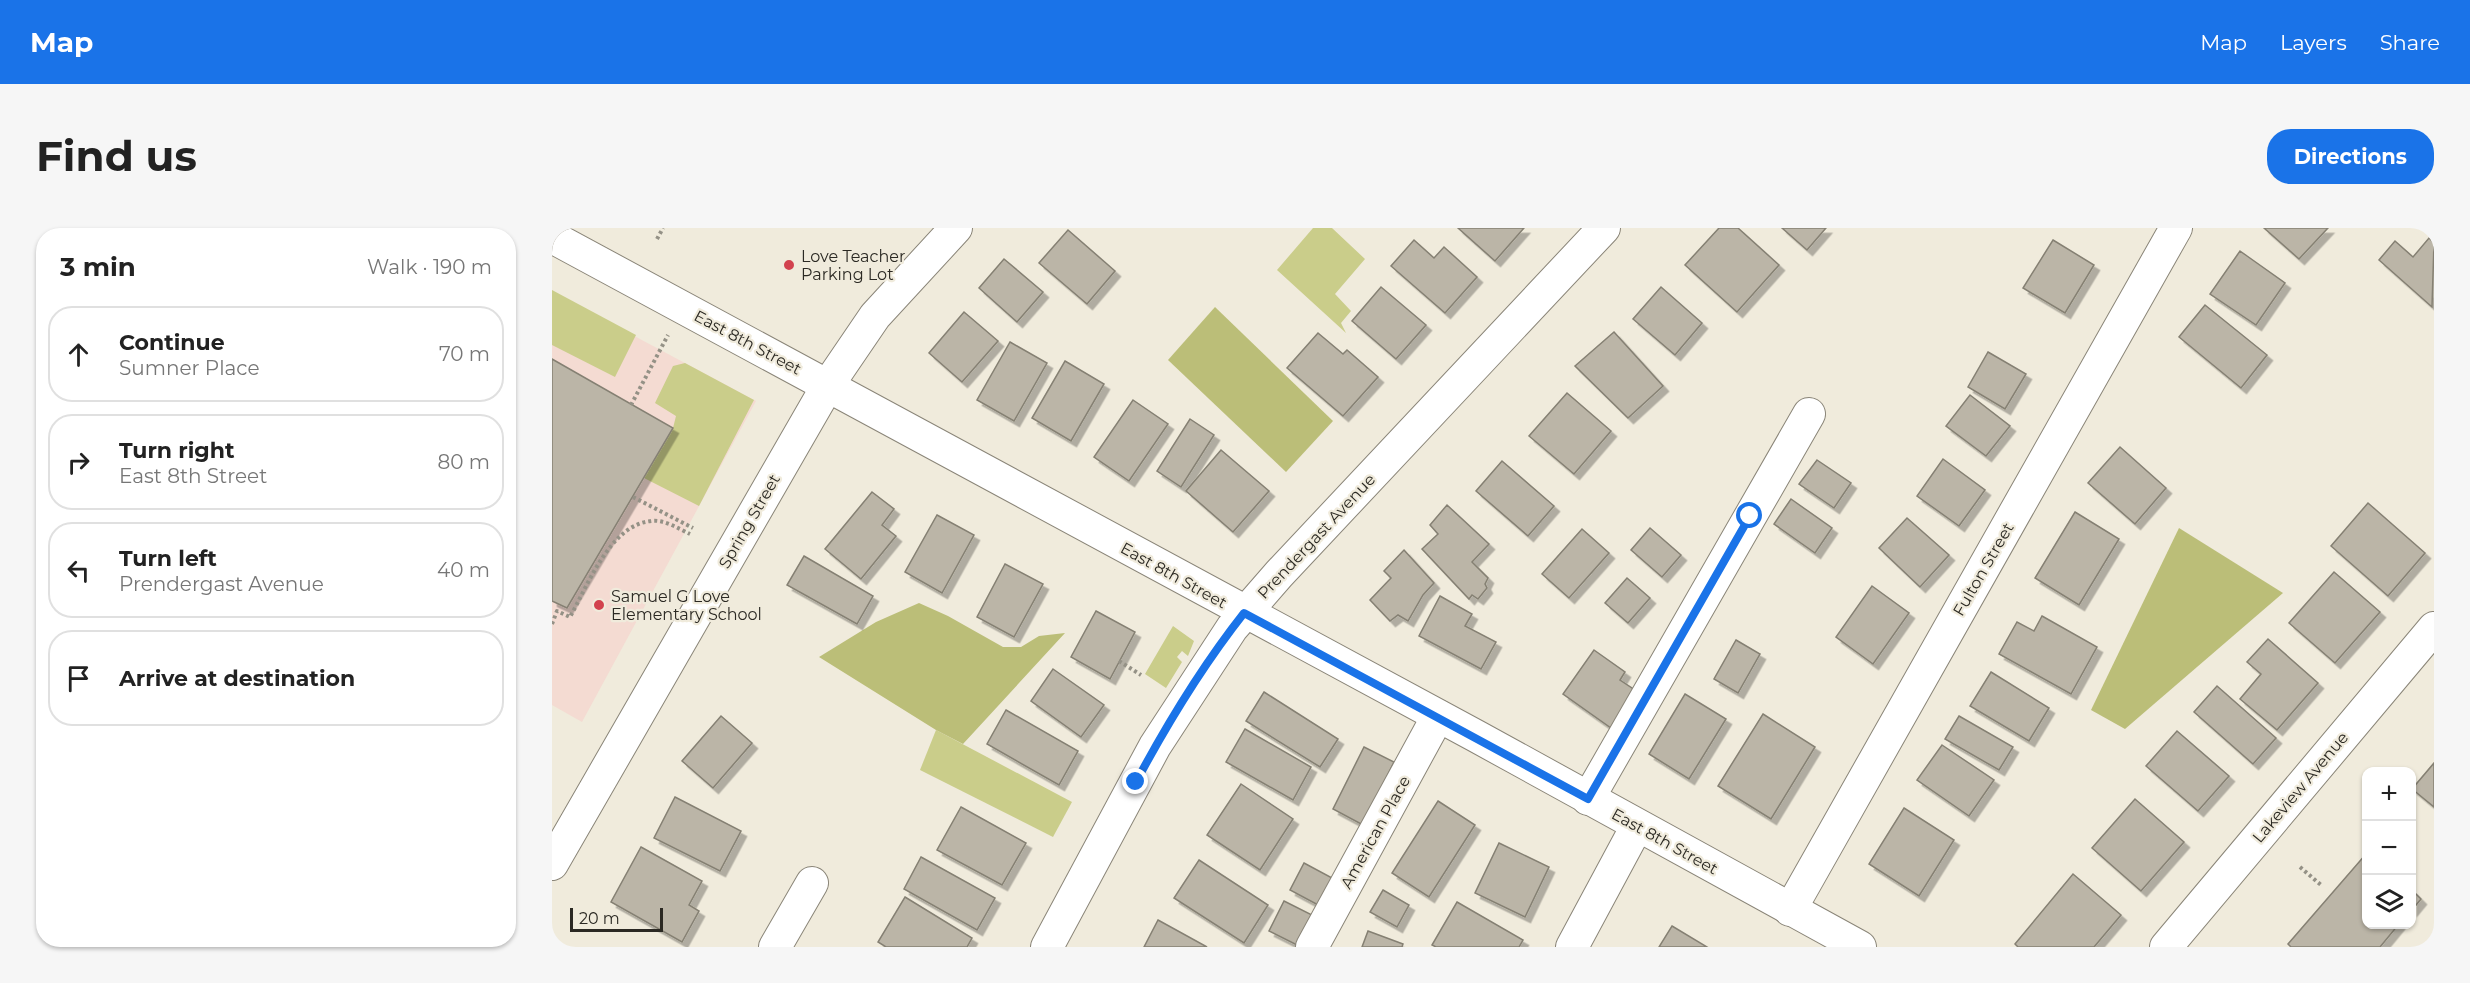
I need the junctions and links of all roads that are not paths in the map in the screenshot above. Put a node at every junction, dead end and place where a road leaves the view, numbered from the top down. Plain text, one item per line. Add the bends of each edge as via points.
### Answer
1 (956, 228) edge
2 (1604, 228) edge
3 (2176, 228) edge
4 (552, 237) edge
5 (828, 385) junction
6 (1809, 414) dead end
7 (1244, 613) junction
8 (2434, 628) edge
9 (1438, 716) junction
10 (1588, 799) junction
11 (1637, 826) junction
12 (552, 864) edge
13 (812, 883) dead end
14 (1790, 910) junction
15 (2178, 943) edge
16 (775, 947) edge
17 (1047, 947) edge
18 (1312, 947) edge
19 (1572, 947) edge
20 (1860, 947) edge

1 - 5 street, Spring Street via 875,316
2 - 7 street, Prendergast Avenue
3 - 14 street, Fulton Street
4 - 5 street, East 8th Street
5 - 7 street, East 8th Street
5 - 12 street, Spring Street
6 - 10 street
7 - 9 street, East 8th Street
7 - 17 street, Prendergast Avenue via 1155,746
8 - 15 street, Lakeview Avenue
9 - 10 street, East 8th Street
9 - 18 street, American Place
10 - 11 street, East 8th Street
11 - 14 street, East 8th Street
11 - 19 street
13 - 16 street
14 - 20 street, East 8th Street

